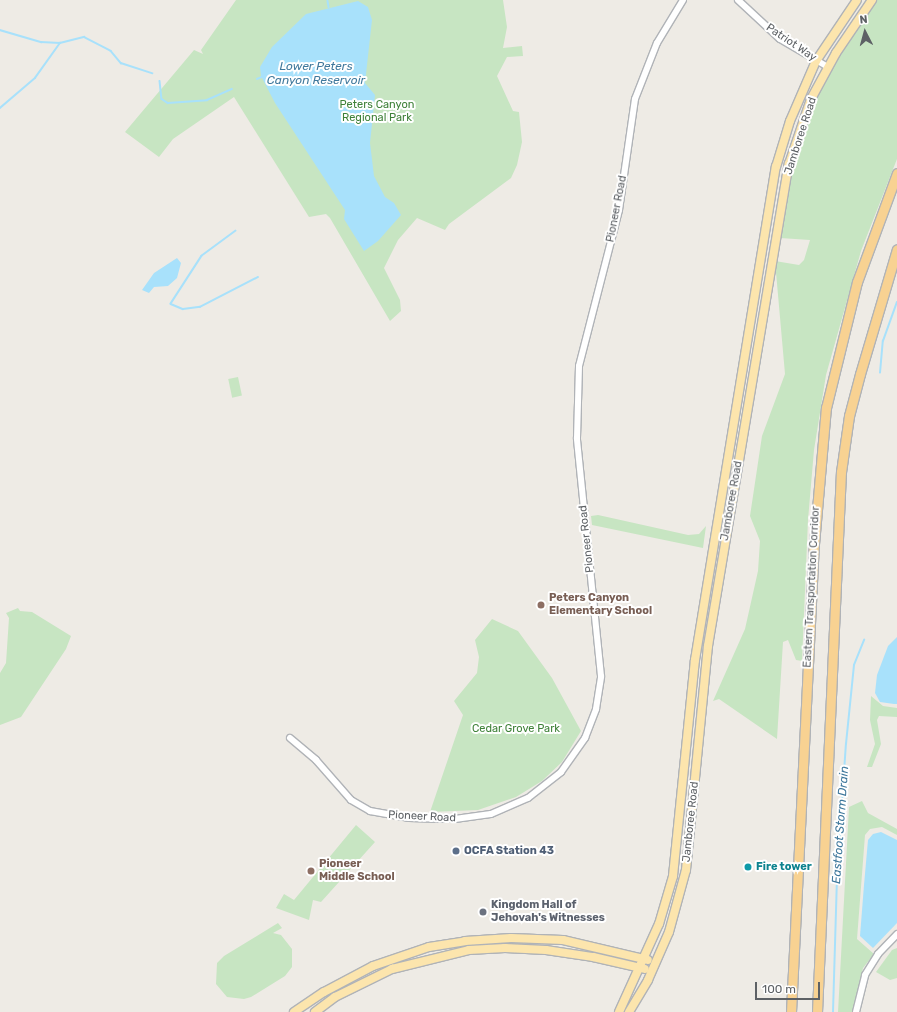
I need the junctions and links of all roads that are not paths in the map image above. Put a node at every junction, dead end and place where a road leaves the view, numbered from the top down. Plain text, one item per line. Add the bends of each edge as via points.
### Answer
1 (683, 0) edge
2 (738, 0) edge
3 (857, 0) edge
4 (872, 0) edge
5 (816, 61) junction
6 (828, 67) junction
7 (897, 173) edge
8 (897, 249) edge
9 (290, 738) dead end
10 (897, 934) edge
11 (644, 959) junction
12 (655, 962) junction
13 (641, 969) junction
14 (651, 971) junction
15 (294, 1012) edge
16 (314, 1012) edge
17 (619, 1012) edge
18 (629, 1012) edge
19 (791, 1012) edge
20 (817, 1012) edge
21 (856, 1012) edge

1 - 9 street, Pioneer Road via 652,53 635,99 619,210 579,366 577,438 601,676 596,710 585,738 556,777 528,798 491,814 455,819 402,818 370,811 351,800 316,760
2 - 5 street, Patriot Way via 780,39
3 - 5 main road, Jamboree Road
4 - 6 main road, Jamboree Road
5 - 6 street, Patriot Way
5 - 11 main road, Jamboree Road via 790,122 776,167 767,212 695,660 677,856 666,905
6 - 12 main road, Jamboree Road via 811,99 787,177 708,646 686,870 669,932
7 - 19 highway, Eastern Transportation Corridor via 857,282 826,408 814,536
8 - 20 highway via 856,388 841,472
10 - 21 street via 878,954 865,975
11 - 12 main road
11 - 13 main road, Jamboree Road
11 - 15 main road via 562,940 511,938 465,941 429,947 373,966
12 - 14 main road, Jamboree Road
13 - 14 main road
13 - 16 main road via 593,957 546,950 470,950 392,969 335,997
13 - 17 main road, Jamboree Road
14 - 18 main road, Jamboree Road

